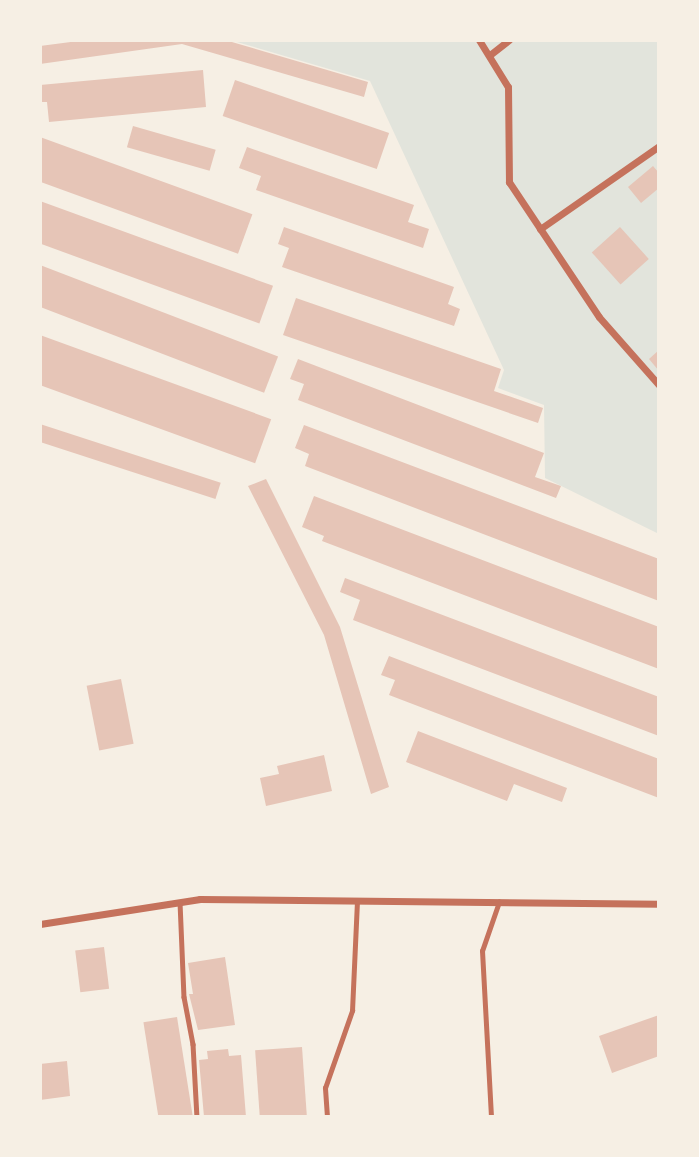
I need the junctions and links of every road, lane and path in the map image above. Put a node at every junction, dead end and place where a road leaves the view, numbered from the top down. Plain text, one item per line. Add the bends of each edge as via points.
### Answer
1 (479, 40) edge
2 (509, 40) edge
3 (491, 54) junction
4 (659, 146) edge
5 (540, 229) junction
6 (659, 385) edge
7 (180, 900) junction
8 (357, 901) junction
9 (499, 902) junction
10 (659, 904) edge
11 (40, 924) edge
12 (197, 1117) edge
13 (327, 1117) edge
14 (491, 1117) edge

1 - 3 street
2 - 3 street
3 - 5 street via 508,86 509,182
4 - 5 street
5 - 6 street via 598,317
7 - 8 street
7 - 11 street
7 - 12 lane via 183,985 193,1044
8 - 9 street
8 - 13 lane via 352,1011 325,1088
9 - 10 street
9 - 14 lane via 482,951

